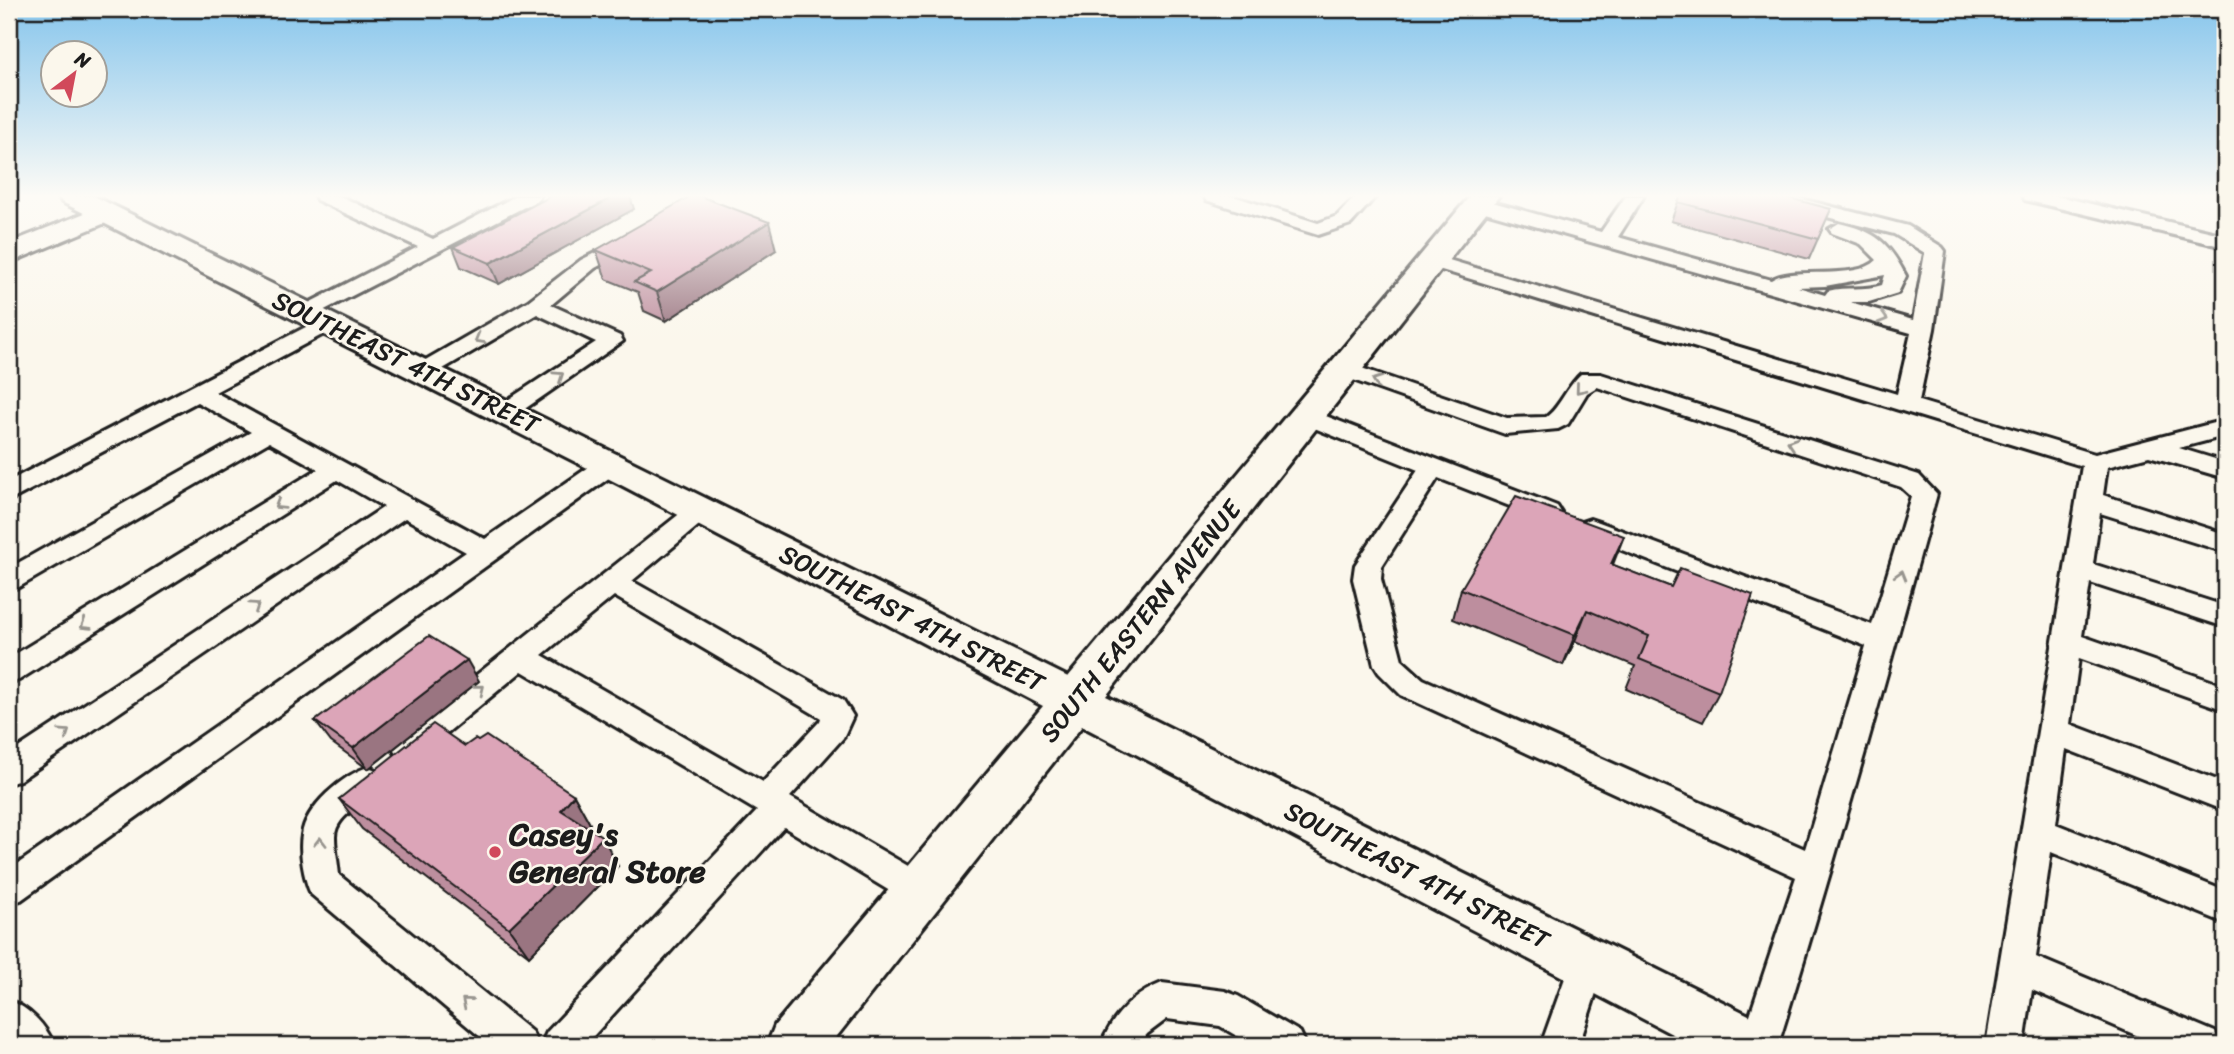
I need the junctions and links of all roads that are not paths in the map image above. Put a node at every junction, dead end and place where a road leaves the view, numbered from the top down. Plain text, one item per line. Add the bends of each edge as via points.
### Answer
1 (173, 245) edge
2 (622, 245) edge
3 (1445, 245) edge
4 (1623, 245) edge
5 (1878, 245) edge
6 (1926, 245) edge
7 (432, 246) edge
8 (1432, 261) junction
9 (1758, 283) junction
10 (536, 306) junction
11 (317, 318) junction
12 (1923, 329) junction
13 (1344, 369) junction
14 (423, 371) junction
15 (197, 392) junction
16 (1906, 405) junction
17 (505, 412) junction
18 (1305, 416) junction
19 (2225, 428) edge
20 (270, 432) junction
21 (2149, 448) junction
22 (2095, 462) junction
23 (611, 464) junction
24 (1433, 467) junction
25 (337, 469) junction
26 (2225, 470) edge
27 (9, 492) edge
28 (2089, 500) junction
29 (404, 506) junction
30 (701, 510) junction
31 (2225, 543) edge
32 (487, 552) junction
33 (2078, 569) junction
34 (9, 580) edge
35 (612, 582) junction
36 (2225, 617) edge
37 (1883, 641) junction
38 (2067, 642) junction
39 (520, 656) junction
40 (9, 672) edge
41 (2225, 698) edge
42 (1074, 701) junction
43 (2053, 731) junction
44 (9, 771) edge
45 (2225, 797) edge
46 (774, 804) junction
47 (2038, 832) junction
48 (1815, 870) junction
49 (9, 889) edge
50 (920, 891) junction
51 (2225, 907) edge
52 (1588, 962) junction
53 (2017, 966) junction
54 (9, 1018) edge
55 (1721, 1039) edge
56 (35, 1045) edge
57 (519, 1045) edge
58 (560, 1045) edge
59 (795, 1045) edge
60 (1120, 1045) edge
61 (1287, 1045) edge
62 (1560, 1045) edge
63 (1759, 1045) edge
64 (2005, 1045) edge
65 (2203, 1045) edge

1 - 11 main road, SOUTHEAST 4TH STREET
2 - 10 lane via 588,264
3 - 8 main road, SOUTH EASTERN AVENUE
4 - 9 lane
5 - 9 lane via 1896,276 1891,289 1869,296
6 - 12 lane via 1935,251
7 - 11 lane
8 - 13 main road, SOUTH EASTERN AVENUE
8 - 16 lane
9 -> 12 lane
10 -> 14 lane
17 -> 10 lane via 612,341
11 - 14 main road, SOUTHEAST 4TH STREET
11 - 15 lane
12 - 16 lane
13 - 18 main road, SOUTH EASTERN AVENUE
37 -> 13 lane via 1924,494 1910,481 1601,381 1582,383 1560,419 1550,424 1505,426
14 - 17 main road, SOUTHEAST 4TH STREET
15 - 20 lane
15 - 27 lane
16 - 22 lane
17 - 23 main road, SOUTHEAST 4TH STREET
18 - 24 lane
18 - 42 main road, SOUTH EASTERN AVENUE
19 - 21 lane
20 - 25 lane
20 - 34 lane
21 - 22 lane
21 - 26 lane
22 - 28 lane
23 - 30 main road, SOUTHEAST 4TH STREET
23 - 32 lane
24 - 37 lane
24 - 48 lane via 1369,565 1367,579 1389,665 1412,687
25 - 29 lane
25 -> 40 lane
28 - 31 lane
28 - 33 lane
29 - 32 lane
44 -> 29 lane
30 - 35 lane
30 - 42 main road, SOUTHEAST 4TH STREET
32 - 49 lane
33 - 36 lane
33 - 38 lane
35 - 39 lane
35 - 46 lane via 838,716
37 - 48 lane
38 - 41 lane
38 - 43 lane
39 - 46 lane
57 -> 39 lane via 323,883 318,834 328,813
42 - 50 main road, SOUTH EASTERN AVENUE
42 - 52 main road, SOUTHEAST 4TH STREET
43 - 45 lane
43 - 47 lane
46 - 50 lane
46 - 58 lane
47 - 51 lane
47 - 53 lane
48 - 63 lane
50 - 59 main road, SOUTH EASTERN AVENUE
52 - 55 main road, SOUTHEAST 4TH STREET
52 - 62 lane
53 - 64 lane
53 - 65 lane
54 - 56 lane
60 - 61 lane via 1134,1021 1162,1001 1225,1009

